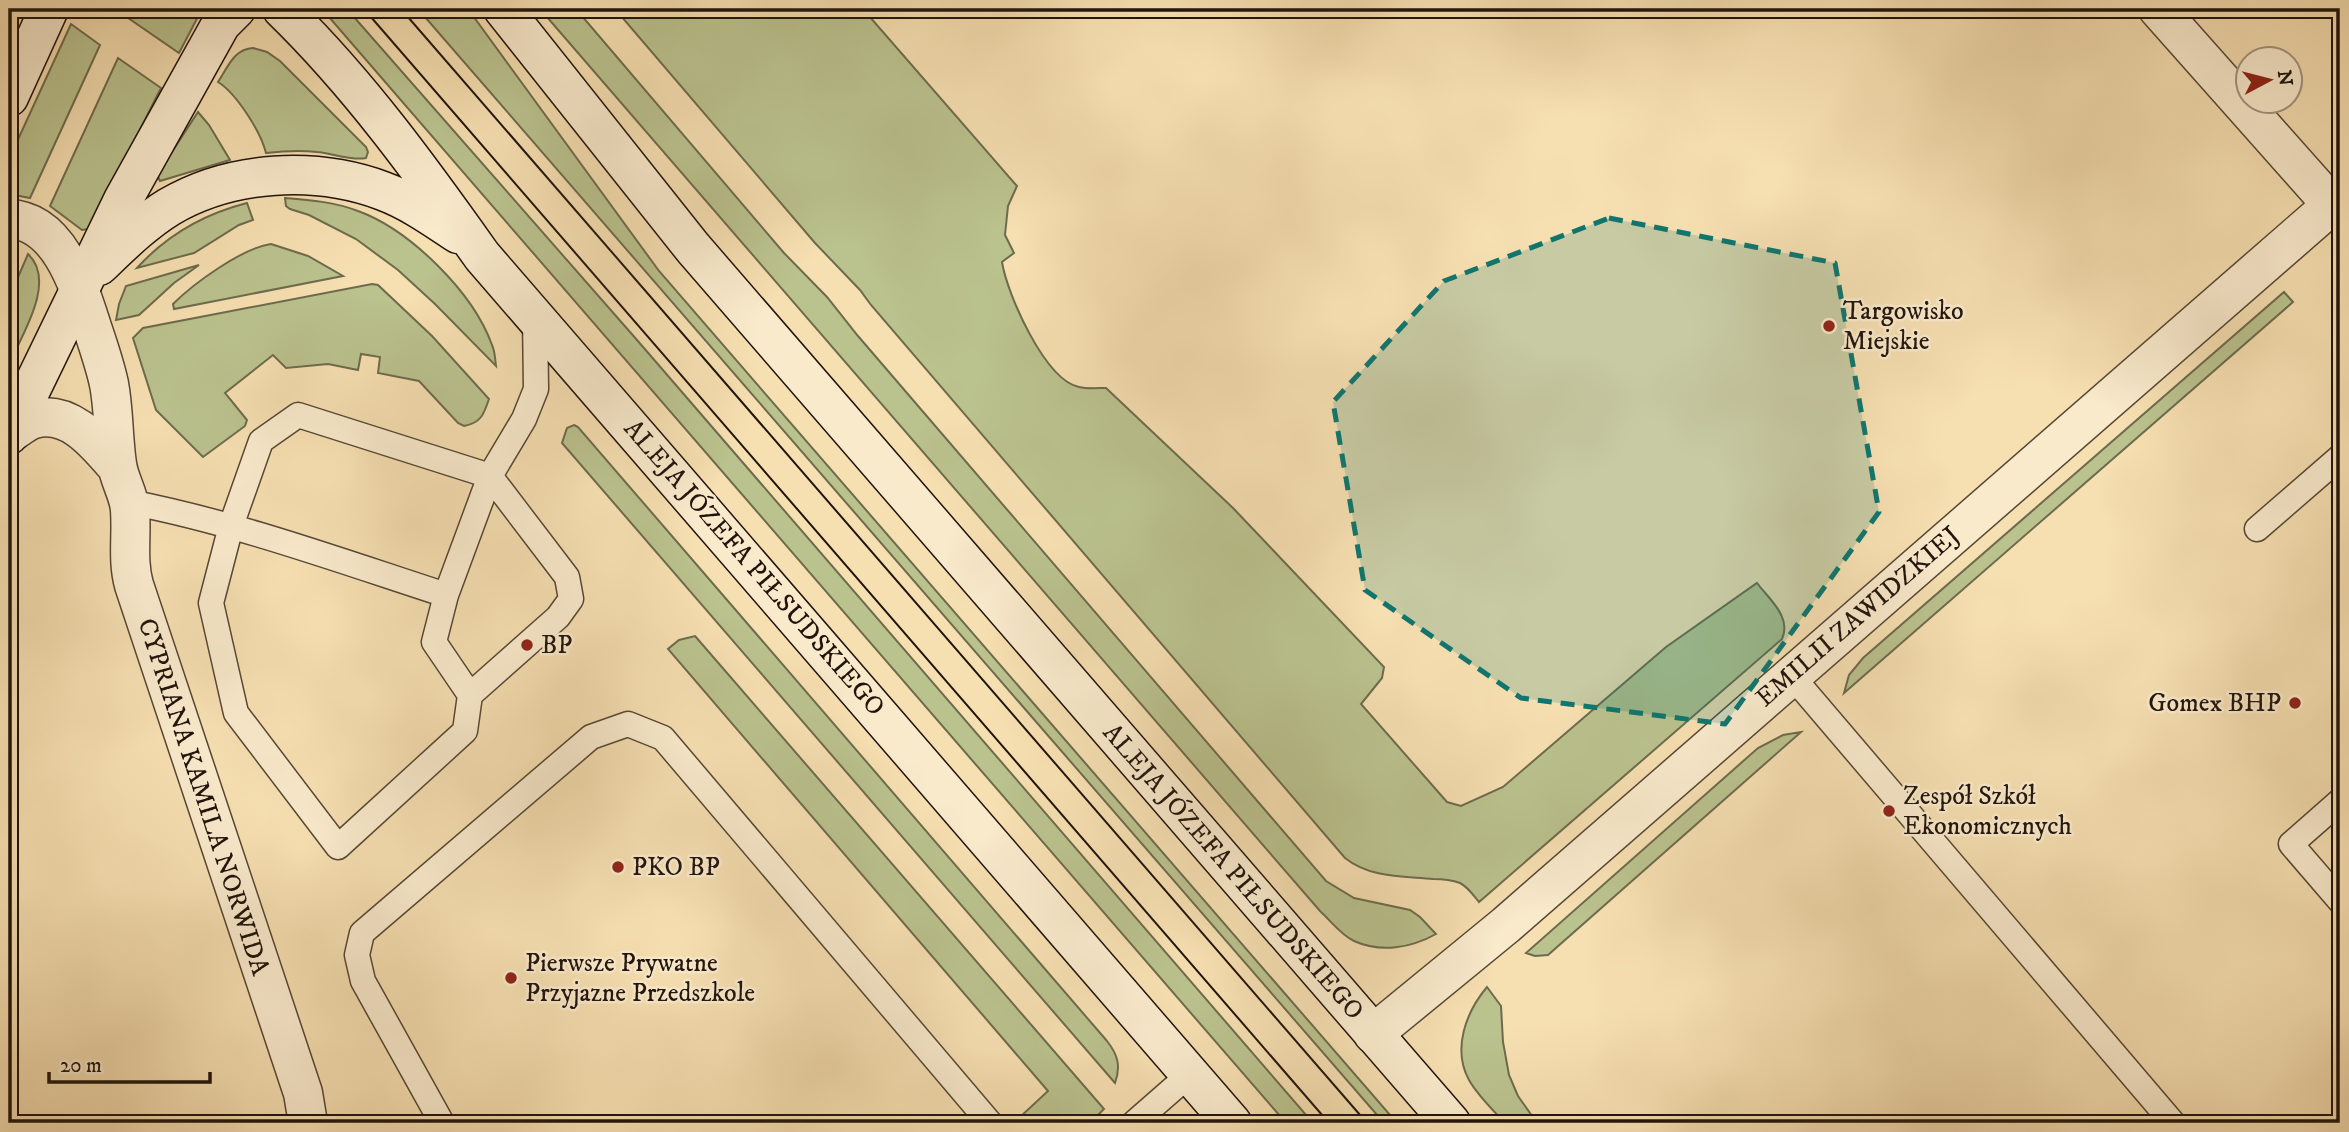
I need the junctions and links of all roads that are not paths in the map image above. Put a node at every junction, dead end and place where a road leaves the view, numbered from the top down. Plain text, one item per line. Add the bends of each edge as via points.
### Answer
1 (49, 9) edge
2 (236, 9) edge
3 (282, 9) edge
4 (503, 9) edge
5 (2158, 9) edge
6 (9, 97) edge
7 (2338, 205) edge
8 (9, 219) edge
9 (482, 256) junction
10 (79, 288) junction
11 (535, 316) junction
12 (9, 434) edge
13 (2340, 457) edge
14 (489, 476) junction
15 (123, 484) junction
16 (230, 526) junction
17 (2257, 529) dead end
18 (446, 595) junction
19 (1791, 675) junction
20 (470, 695) junction
21 (2340, 801) edge
22 (2340, 901) edge
23 (1373, 1034) junction
24 (1190, 1074) junction
25 (308, 1123) edge
26 (442, 1123) edge
27 (989, 1123) edge
28 (1135, 1123) edge
29 (1233, 1123) edge
30 (1451, 1123) edge
31 (2173, 1123) edge

1 - 6 street
2 - 10 street via 221,24 169,116
3 - 9 street, ALEJA JÓZEFA PIŁSUDSKIEGO via 402,144
4 - 23 street, ALEJA JÓZEFA PIŁSUDSKIEGO via 693,248
5 - 7 street
7 - 19 street, EMILII ZAWIDZKIEJ
8 - 10 street, CYPRIANA KAMILA NORWIDA via 31,224 49,238
9 - 10 street via 436,219 383,191 321,177 259,177 171,206 122,244
9 - 11 street, ALEJA JÓZEFA PIŁSUDSKIEGO
10 - 12 street
10 - 15 street, CYPRIANA KAMILA NORWIDA via 109,383
11 - 14 lane via 536,389 524,419
11 - 24 street, ALEJA JÓZEFA PIŁSUDSKIEGO
12 - 15 street via 34,419 55,418 73,424 90,437
13 - 17 lane
14 - 16 lane via 298,415 261,441
14 - 18 lane
14 - 20 lane via 567,577 571,599 558,617
15 - 16 lane via 175,511
15 - 25 street, CYPRIANA KAMILA NORWIDA via 134,585 303,1093
16 - 18 lane
16 - 20 lane via 211,603 236,713 338,846 465,731
18 - 20 lane via 433,642
19 - 23 street, EMILII ZAWIDZKIEJ
19 - 31 lane
21 - 22 lane via 2291,844
23 - 30 street, ALEJA JÓZEFA PIŁSUDSKIEGO
24 - 28 lane
24 - 29 street, ALEJA JÓZEFA PIŁSUDSKIEGO
26 - 27 lane via 363,981 357,955 362,933 591,737 628,724 663,738

